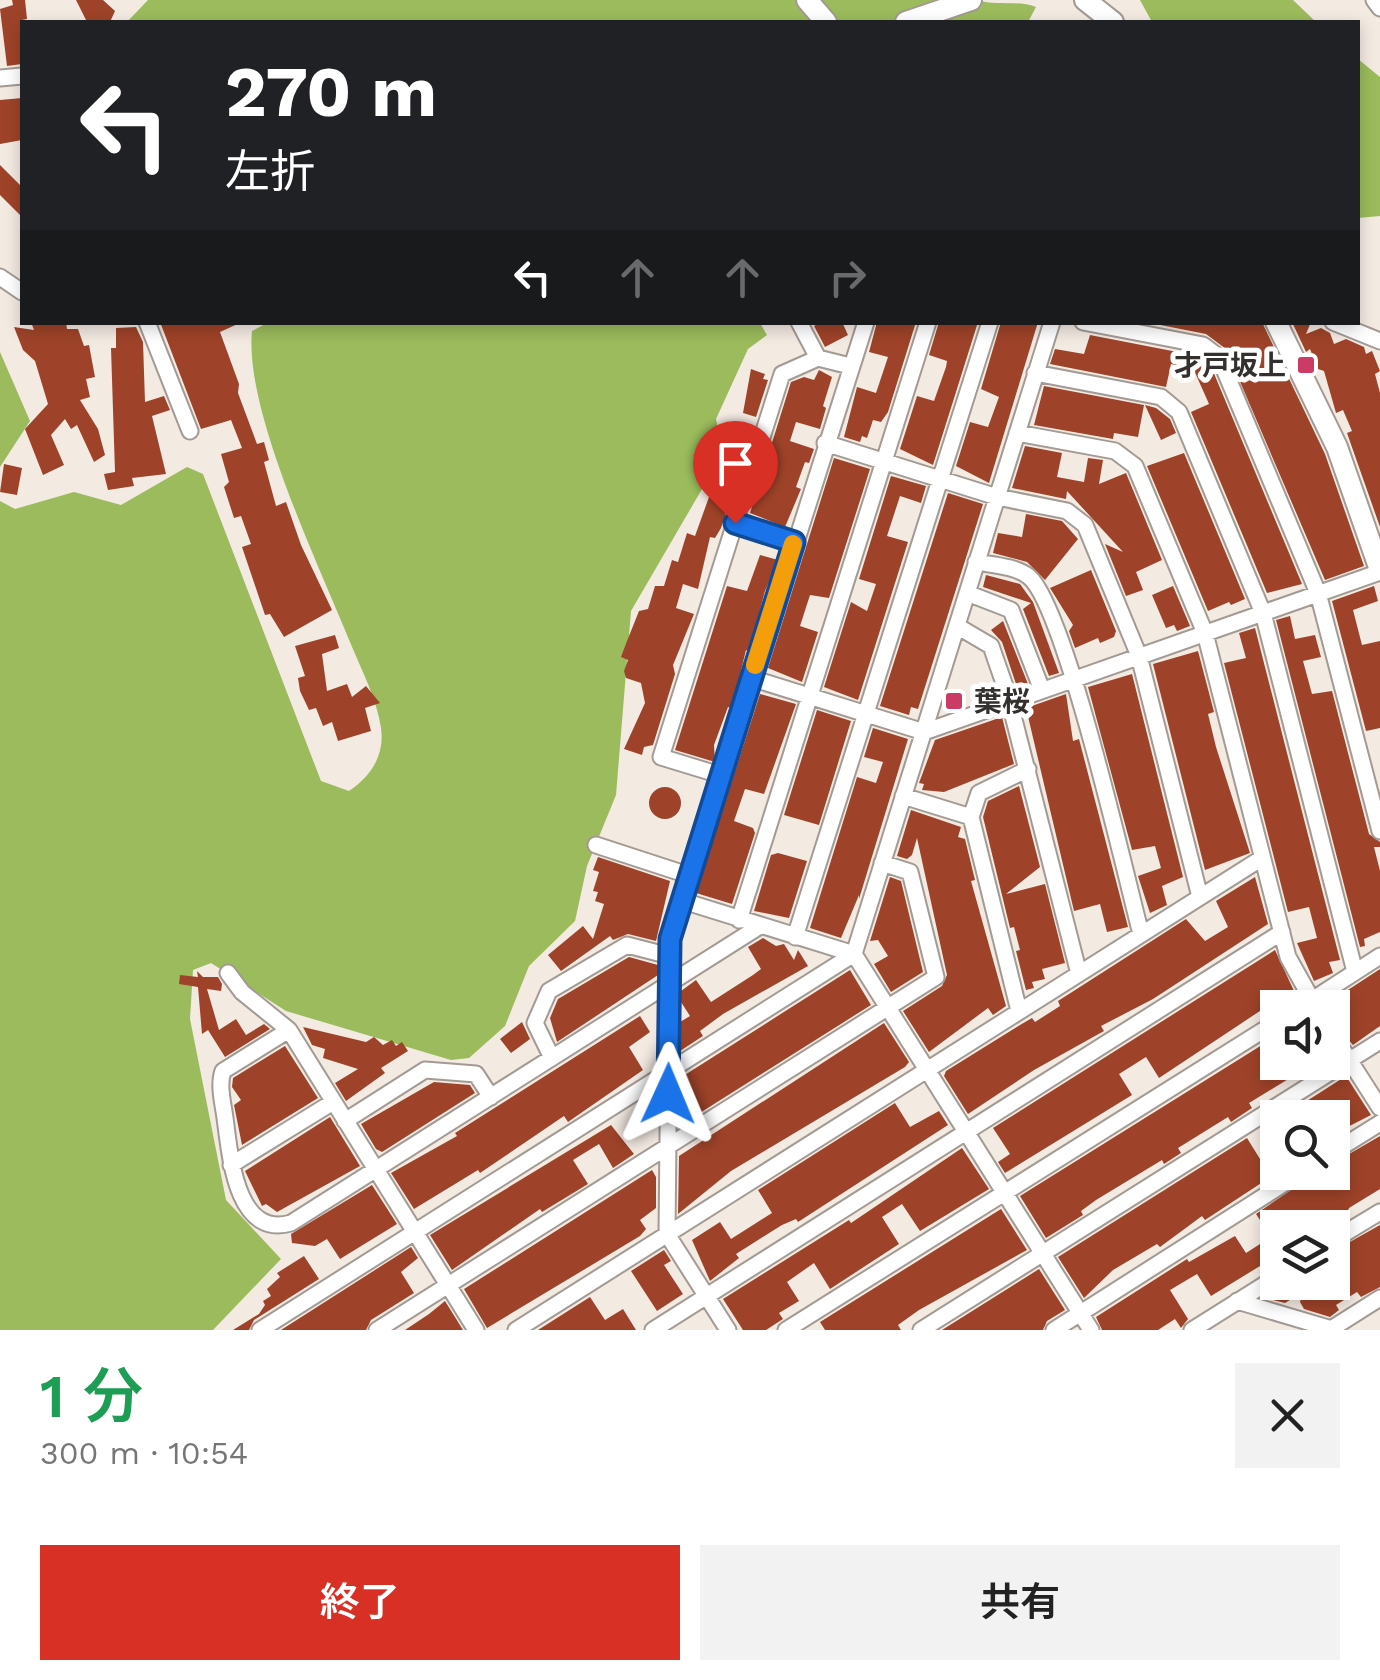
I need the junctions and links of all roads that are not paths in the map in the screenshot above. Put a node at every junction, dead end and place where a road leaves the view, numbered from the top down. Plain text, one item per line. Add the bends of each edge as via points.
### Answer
1 (806, 0) edge
2 (971, 0) edge
3 (1085, 0) edge
4 (1374, 0) edge
5 (1380, 8) edge
6 (824, 20) edge
7 (912, 20) edge
8 (1110, 20) edge
9 (148, 325) edge
10 (801, 325) edge
11 (865, 325) edge
12 (927, 325) edge
13 (989, 325) edge
14 (1051, 325) edge
15 (1099, 325) edge
16 (1277, 325) edge
17 (1340, 325) edge
18 (1380, 341) edge
19 (818, 358) junction
20 (850, 366) junction
21 (1036, 374) junction
22 (190, 432) dead end
23 (1017, 433) junction
24 (826, 443) junction
25 (884, 462) junction
26 (940, 479) junction
27 (997, 497) junction
28 (735, 523) junction
29 (794, 542) junction
30 (976, 562) junction
31 (1380, 571) edge
32 (967, 593) junction
33 (1318, 593) junction
34 (1263, 613) junction
35 (957, 626) junction
36 (1205, 633) junction
37 (1139, 656) junction
38 (751, 678) junction
39 (1075, 678) junction
40 (1042, 690) junction
41 (810, 696) junction
42 (1010, 701) junction
43 (866, 714) junction
44 (924, 732) junction
45 (1028, 769) junction
46 (720, 776) junction
47 (902, 796) junction
48 (971, 817) junction
49 (1380, 830) edge
50 (596, 845) dead end
51 (1262, 858) junction
52 (882, 863) junction
53 (688, 875) junction
54 (1200, 897) junction
55 (680, 900) junction
56 (739, 920) junction
57 (760, 926) junction
58 (1282, 932) junction
59 (1141, 934) junction
60 (795, 937) junction
61 (854, 954) junction
62 (670, 956) junction
63 (1380, 956) edge
64 (1355, 972) junction
65 (228, 973) dead end
66 (1079, 974) junction
67 (669, 985) junction
68 (1303, 990) edge
69 (1330, 990) edge
70 (888, 1008) junction
71 (1019, 1011) junction
72 (289, 1030) junction
73 (1260, 1032) edge
74 (1380, 1041) edge
75 (552, 1058) junction
76 (1350, 1060) joint
77 (928, 1070) junction
78 (668, 1071) junction
79 (1318, 1080) edge
80 (490, 1097) junction
81 (333, 1102) junction
82 (1380, 1108) edge
83 (345, 1120) junction
84 (1380, 1123) edge
85 (966, 1132) junction
86 (1350, 1142) edge
87 (668, 1148) junction
88 (231, 1166) junction
89 (376, 1170) junction
90 (1274, 1190) edge
91 (1004, 1192) junction
92 (1380, 1212) edge
93 (1350, 1230) edge
94 (415, 1232) junction
95 (668, 1234) junction
96 (1043, 1253) junction
97 (448, 1285) junction
98 (1260, 1287) edge
99 (707, 1296) junction
100 (1380, 1298) edge
101 (1237, 1301) junction
102 (1080, 1313) junction
103 (260, 1330) edge
104 (377, 1330) edge
105 (476, 1330) edge
106 (516, 1330) edge
107 (654, 1330) edge
108 (728, 1330) edge
109 (786, 1330) edge
110 (921, 1330) edge
111 (1054, 1330) edge
112 (1091, 1330) edge
113 (1192, 1330) edge
114 (1333, 1330) edge

1 - 6 street
2 - 7 street
3 - 8 street
4 - 5 street
9 - 22 street
10 - 19 street
11 - 20 street
12 - 25 street
13 - 26 street
14 - 21 street
15 - 33 street via 1203,345 1219,357
16 - 31 street via 1337,447
17 - 18 street
19 - 20 street
19 - 28 street via 782,374
20 - 24 street
21 - 23 street
21 - 34 street via 1171,403
23 - 27 street
23 - 36 street via 1127,456
24 - 25 street
24 - 29 street
25 - 26 street
25 - 41 street
26 - 27 street
26 - 43 street
27 - 30 street
27 - 37 street via 1067,511 1085,525
28 - 29 street
28 - 46 street via 661,757
29 - 38 street
30 - 32 street
30 - 39 street via 1030,576
31 - 33 street
32 - 35 street
32 - 40 street via 1011,610
33 - 34 street
33 - 49 street
34 - 36 street
34 - 64 street
35 - 42 street via 991,646
35 - 44 street
36 - 37 street
36 - 51 street
37 - 39 street
37 - 54 street
38 - 41 street
38 - 46 street
39 - 40 street
39 - 59 street
40 - 42 street
41 - 43 street
41 - 56 street
42 - 44 street
42 - 45 street
43 - 44 street
43 - 60 street
44 - 47 street
45 - 48 street via 979,793
45 - 66 street
46 - 53 street
47 - 48 street
47 - 52 street
48 - 71 street
50 - 53 street
51 - 54 street
51 - 58 street
52 - 61 street
52 - 70 street via 910,872 936,977
53 - 55 street
54 - 59 street
55 - 56 street
55 - 62 street
56 - 57 street
57 - 60 street
57 - 67 street
58 - 68 street
58 - 85 street
59 - 66 street
60 - 61 street
61 - 70 street
61 - 78 street
62 - 67 street
62 - 75 street via 627,945 548,991 535,1023
63 - 64 street
64 - 69 street
65 - 72 street
66 - 71 street
67 - 75 street
67 - 78 street
70 - 77 street
70 - 87 street
71 - 77 street
72 - 81 street
72 - 88 street via 220,1076
73 - 91 street
74 - 76 street
75 - 80 street
76 - 82 street
77 - 85 street
77 - 95 street
78 - 87 street
78 - 94 street
79 - 96 street
80 - 83 street via 476,1074 425,1070
80 - 89 street
81 - 83 street
81 - 88 street
83 - 89 street
84 - 86 street
85 - 91 street
85 - 99 street
87 - 95 street
87 - 97 street
88 - 89 street via 258,1219 278,1227
89 - 94 street
90 - 102 street
91 - 96 street
91 - 109 street
92 - 93 street
94 - 97 street
94 - 103 street
95 - 99 street
95 - 106 street
96 - 102 street
96 - 110 street
97 - 104 street
97 - 105 street
98 - 101 street
99 - 107 street
99 - 108 street
100 - 114 street
101 - 113 street
101 - 114 street
102 - 111 street
102 - 112 street

